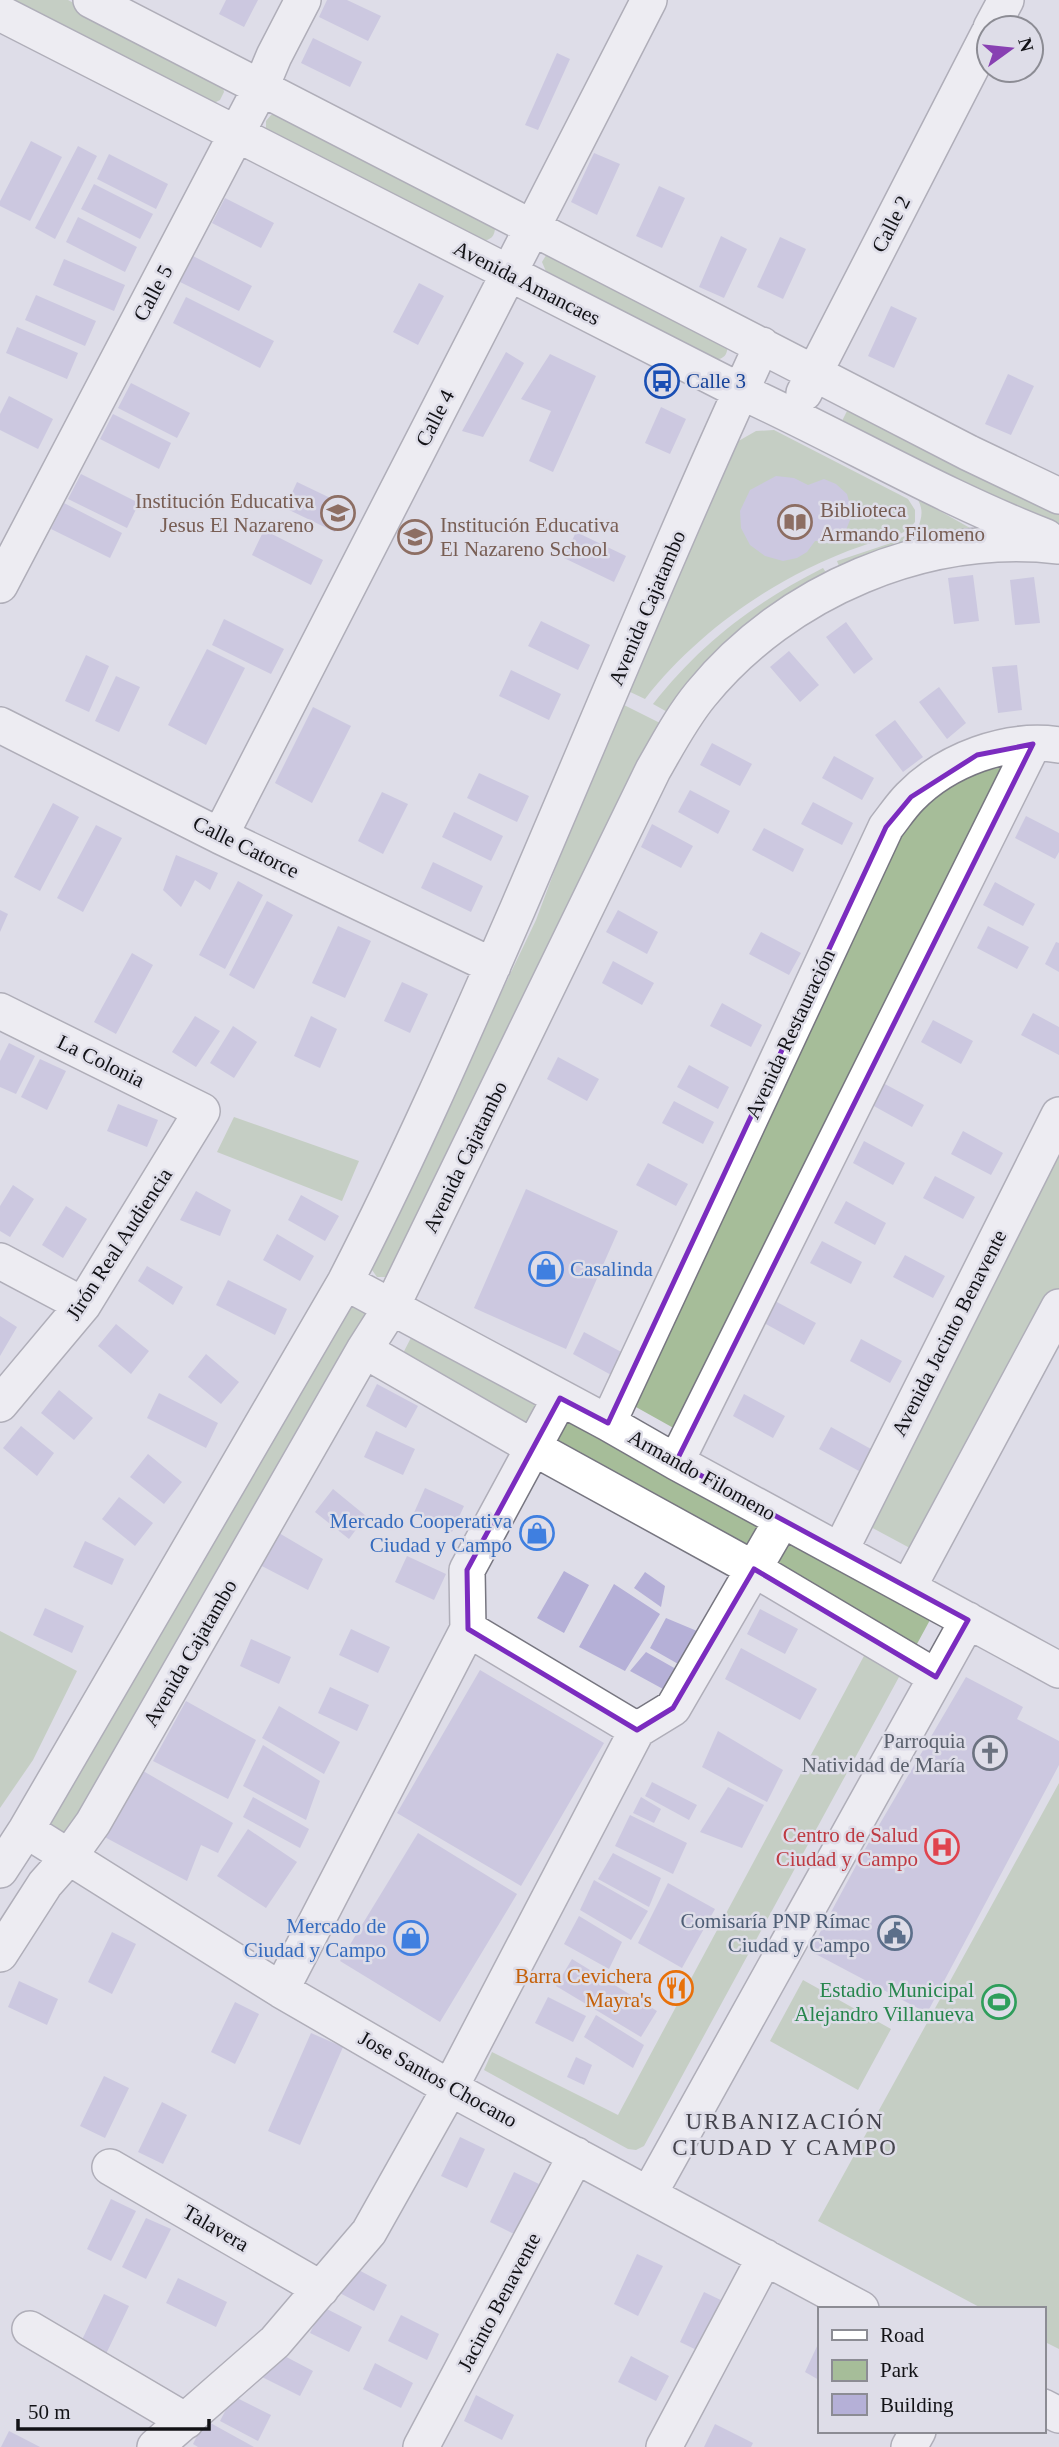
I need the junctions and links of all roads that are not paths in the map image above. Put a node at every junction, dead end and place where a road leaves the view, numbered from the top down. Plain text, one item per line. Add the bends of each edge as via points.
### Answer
1 (91, 0) edge
2 (303, 0) edge
3 (649, 0) edge
4 (0, 13) edge
5 (975, 61) edge
6 (261, 88) junction
7 (236, 134) junction
8 (532, 228) junction
9 (509, 274) junction
10 (762, 345) junction
11 (816, 373) junction
12 (740, 391) junction
13 (793, 415) junction
14 (1059, 496) edge
15 (1059, 544) edge
16 (0, 585) edge
17 (0, 725) edge
18 (1046, 745) edge
19 (220, 835) junction
20 (493, 966) junction
21 (0, 1011) edge
22 (202, 1111) joint
23 (1059, 1115) edge
24 (0, 1261) edge
25 (345, 1282) junction
26 (83, 1305) junction
27 (392, 1306) junction
28 (1059, 1307) edge
29 (364, 1350) junction
30 (560, 1398) junction
31 (0, 1404) edge
32 (608, 1423) junction
33 (534, 1448) junction
34 (676, 1462) junction
35 (782, 1520) junction
36 (840, 1551) junction
37 (754, 1569) junction
38 (908, 1588) junction
39 (968, 1620) junction
40 (468, 1629) junction
41 (1059, 1670) edge
42 (936, 1677) junction
43 (637, 1730) junction
44 (26, 1830) junction
45 (68, 1858) junction
46 (0, 1870) edge
47 (0, 1954) edge
48 (281, 1990) junction
49 (450, 2088) junction
50 (576, 2155) junction
51 (110, 2167) dead end
52 (649, 2194) junction
53 (765, 2257) junction
54 (321, 2290) junction
55 (857, 2307) edge
56 (30, 2329) dead end
57 (186, 2421) junction
58 (155, 2447) edge
59 (421, 2447) edge
60 (664, 2447) edge

1 - 6 street
2 - 6 street, Calle 5
3 - 8 street, Calle 4
4 - 7 street, Avenida Amancaes
5 - 11 street, Calle 2
6 - 7 street, Calle 5
6 - 8 street
7 - 9 street, Avenida Amancaes
7 - 16 street, Calle 5
8 - 9 street, Calle 4
8 - 10 street
9 - 12 street, Avenida Amancaes
9 - 19 street, Calle 4
10 - 11 street
10 - 12 street, Avenida Cajatambo
11 - 13 street, Calle 2
11 - 14 street
12 - 13 street, Avenida Amancaes
12 - 20 street, Avenida Cajatambo
13 - 15 street, Avenida Amancaes via 970,505
15 - 27 street, Avenida Cajatambo via 993,543 948,549 852,580 803,605 767,631 700,695 653,770
17 - 19 street, Calle Catorce
18 - 32 street, Avenida Restauración via 1014,745 976,755 941,772 911,797 886,827
18 - 34 street
19 - 20 street, Calle Catorce
20 - 25 street, Avenida Cajatambo via 399,1175
21 - 22 street, La Colonia
22 - 26 street, Jirón Real Audiencia
23 - 36 street, Avenida Jacinto Benavente
24 - 26 street
25 - 27 street, Armando Filomeno
25 - 44 street, Avenida Cajatambo
26 - 31 street, Jirón Real Audiencia
27 - 29 street, Avenida Cajatambo
27 - 30 street, Armando Filomeno
28 - 38 street
29 - 33 street
29 - 45 street, Avenida Cajatambo via 93,1823
30 - 32 street, Armando Filomeno
30 - 33 street
32 - 34 street, Armando Filomeno
33 - 37 street
33 - 40 street via 467,1570
34 - 35 street, Armando Filomeno
35 - 36 street, Armando Filomeno
35 - 37 street
36 - 38 street, Armando Filomeno
37 - 42 street
37 - 43 street via 673,1708
38 - 39 street, Armando Filomeno
39 - 41 street, Armando Filomeno
39 - 42 street
40 - 43 street
40 - 48 street
42 - 52 street
43 - 49 street
44 - 45 street, Jose Santos Chocano
44 - 46 street, Avenida Cajatambo
45 - 47 street, Avenida Cajatambo via 45,1884
45 - 48 street, Jose Santos Chocano
48 - 49 street, Jose Santos Chocano
49 - 50 street, Jose Santos Chocano
49 - 54 street via 369,2232
50 - 52 street, Jose Santos Chocano
50 - 59 street, Jacinto Benavente
51 - 54 street, Talavera
52 - 53 street, Jose Santos Chocano
53 - 55 street, Jose Santos Chocano
53 - 60 street
54 - 57 street via 275,2342
56 - 57 street
57 - 58 street

